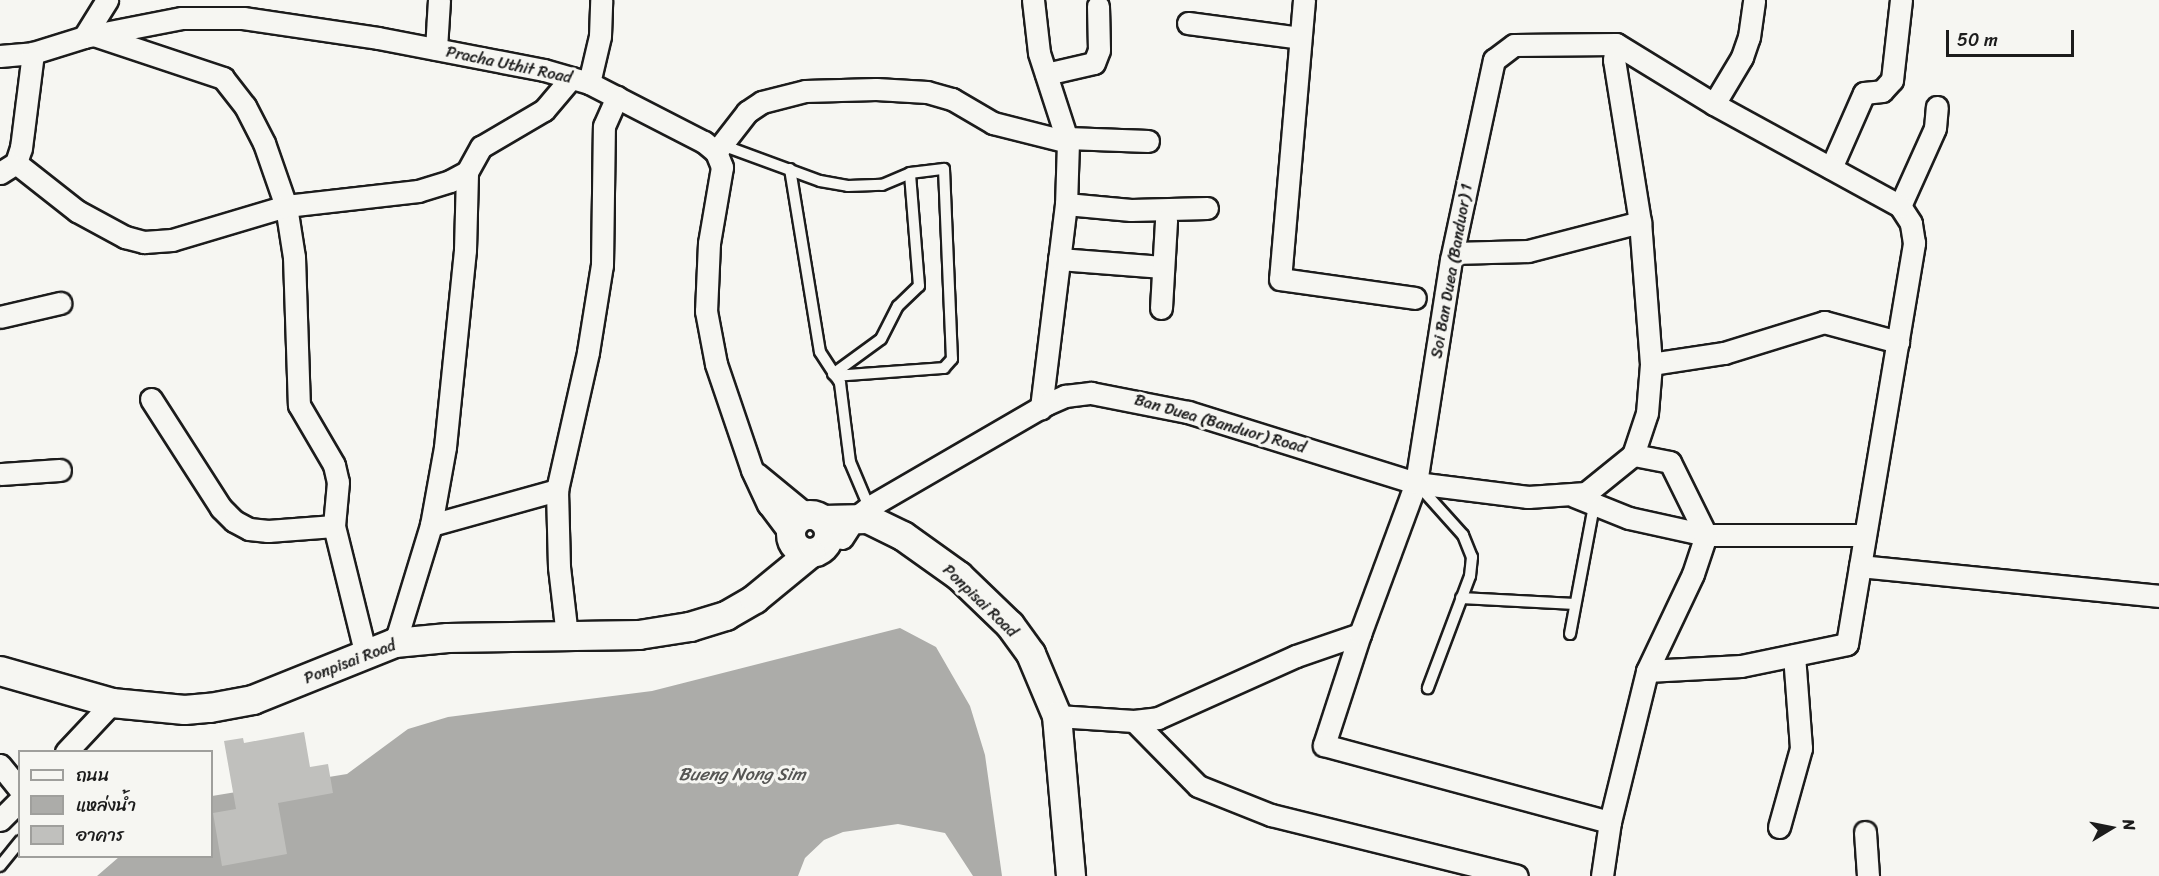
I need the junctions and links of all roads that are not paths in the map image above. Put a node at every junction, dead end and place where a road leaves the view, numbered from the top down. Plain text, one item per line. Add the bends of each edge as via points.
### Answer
1 (107, 0) edge
2 (439, 0) edge
3 (602, 0) edge
4 (1033, 0) edge
5 (1304, 0) edge
6 (1754, 0) edge
7 (1901, 0) edge
8 (1098, 6) dead end
9 (1188, 23) dead end
10 (88, 36) junction
11 (1300, 38) junction
12 (1616, 44) junction
13 (436, 49) junction
14 (33, 53) junction
15 (0, 56) edge
16 (1046, 74) junction
17 (580, 81) junction
18 (616, 97) junction
19 (1714, 104) junction
20 (1937, 107) dead end
21 (1067, 140) junction
22 (1148, 141) dead end
23 (719, 148) junction
24 (8, 168) edge
25 (790, 168) junction
26 (1831, 168) junction
27 (467, 172) junction
28 (910, 173) junction
29 (1066, 204) junction
30 (286, 206) junction
31 (1900, 206) junction
32 (1207, 208) dead end
33 (1166, 220) dead end
34 (1640, 222) junction
35 (1453, 253) junction
36 (1059, 259) junction
37 (1163, 267) junction
38 (1415, 298) dead end
39 (60, 303) dead end
40 (1161, 308) dead end
41 (0, 317) edge
42 (1898, 342) junction
43 (1651, 364) junction
44 (834, 375) junction
45 (151, 399) dead end
46 (1041, 408) junction
47 (1633, 455) junction
48 (60, 470) dead end
49 (0, 474) edge
50 (1416, 483) junction
51 (557, 490) junction
52 (1574, 496) junction
53 (1594, 506) junction
54 (431, 525) junction
55 (334, 526) junction
56 (830, 530) junction
57 (1706, 535) junction
58 (1865, 535) junction
59 (1860, 566) junction
60 (2159, 596) edge
61 (1461, 598) junction
62 (1575, 604) junction
63 (1360, 633) junction
64 (1570, 634) dead end
65 (567, 636) junction
66 (395, 643) junction
67 (366, 655) junction
68 (1794, 655) junction
69 (0, 671) edge
70 (1647, 671) junction
71 (1428, 688) dead end
72 (112, 703) junction
73 (1057, 716) junction
74 (1134, 721) junction
75 (68, 750) edge
76 (0, 765) edge
77 (18, 788) edge
78 (18, 802) edge
79 (0, 820) edge
80 (1610, 822) junction
81 (1779, 827) dead end
82 (1865, 832) dead end
83 (18, 844) edge
84 (0, 867) edge
85 (1071, 876) edge
86 (1517, 876) edge
87 (1602, 876) edge
88 (1868, 876) edge

1 - 10 street
2 - 13 street
3 - 17 street via 600,36
4 - 16 street via 1039,53
5 - 11 street
6 - 19 street via 1742,57
7 - 26 street via 1892,80 1882,91 1864,93
8 - 16 street via 1099,50 1094,63
9 - 11 street
10 - 13 street, Pracha Uthit Road via 182,18 243,18
10 - 14 street, Pracha Uthit Road
10 - 30 street via 223,78 264,143
11 - 38 street via 1280,279
12 - 19 street
12 - 34 street via 1614,60
12 - 35 street, Soi Ban Duea (Banduor) 1 via 1514,45 1494,60
13 - 17 street, Pracha Uthit Road
14 - 15 street, Pracha Uthit Road
14 - 24 street
16 - 21 street
17 - 18 street, Pracha Uthit Road
17 - 27 street via 544,110 481,147
18 - 23 street, Pracha Uthit Road
18 - 51 street via 604,126 602,266 588,352
19 - 26 street
20 - 31 street via 1935,128
21 - 22 street
21 - 23 street via 993,123 952,99 927,92 876,89 805,91 762,102 747,112
21 - 29 street
23 - 25 lane
23 - 56 street via 722,167 709,243 706,311 716,364 752,470 768,504
24 - 30 street via 77,211 125,237 144,242 172,240
25 - 28 lane via 820,181 848,186 882,185
25 - 44 lane via 819,352
26 - 31 street
27 - 30 street via 418,191
27 - 54 street via 465,250 445,447
28 - 44 lane via 919,286 898,306 881,339
28 - 44 lane via 944,169 952,359 944,368
29 - 32 street via 1131,210
29 - 36 street
30 - 55 street via 294,257 299,405 333,465 338,482
31 - 42 street via 1911,223 1914,243
33 - 37 street
34 - 35 street via 1528,251
34 - 43 street
35 - 50 street, Soi Ban Duea (Banduor) 1
36 - 37 street
36 - 46 street
37 - 40 street
39 - 41 street
42 - 43 street via 1824,322 1724,353
42 - 58 street
43 - 47 street via 1647,413
44 - 56 lane via 843,393 850,462
45 - 55 street via 221,508 234,521 249,529 268,531
46 - 50 street, Ban Duea (Banduor) Road via 1065,396 1116,395 1188,412
46 - 56 street, Ban Duea (Banduor) Road
47 - 52 street via 1607,479
47 - 57 street via 1670,462
48 - 49 street
50 - 52 street, Ban Duea (Banduor) Road via 1528,497
50 - 61 lane via 1463,535 1472,557
50 - 63 street, Soi Ban Duea (Banduor) 1
51 - 54 street
51 - 65 street via 559,567
52 - 53 street
53 - 57 street
53 - 62 lane
54 - 66 street
55 - 67 street
56 - 65 street, Ponpisai Road via 771,587 726,616 690,627 639,635
56 - 73 street, Ponpisai Road via 959,576 1010,626 1031,654
57 - 58 street
57 - 70 street via 1693,574
58 - 59 street
59 - 60 street
59 - 68 street via 1847,644
61 - 62 lane
61 - 71 lane
62 - 64 lane
63 - 74 street via 1296,656 1171,714
63 - 80 street, Soi Ban Duea (Banduor) 1 via 1324,745
65 - 66 street, Ponpisai Road
66 - 67 street, Ponpisai Road
67 - 72 street, Ponpisai Road via 253,700 185,710
68 - 70 street via 1741,666
68 - 81 street via 1801,748
69 - 72 street, Ponpisai Road
70 - 80 street
72 - 75 street
73 - 74 street
73 - 85 street, Ponpisai Road
74 - 86 street via 1198,786 1271,815
76 - 77 street
78 - 79 street
80 - 87 street
82 - 88 street
83 - 84 lane

